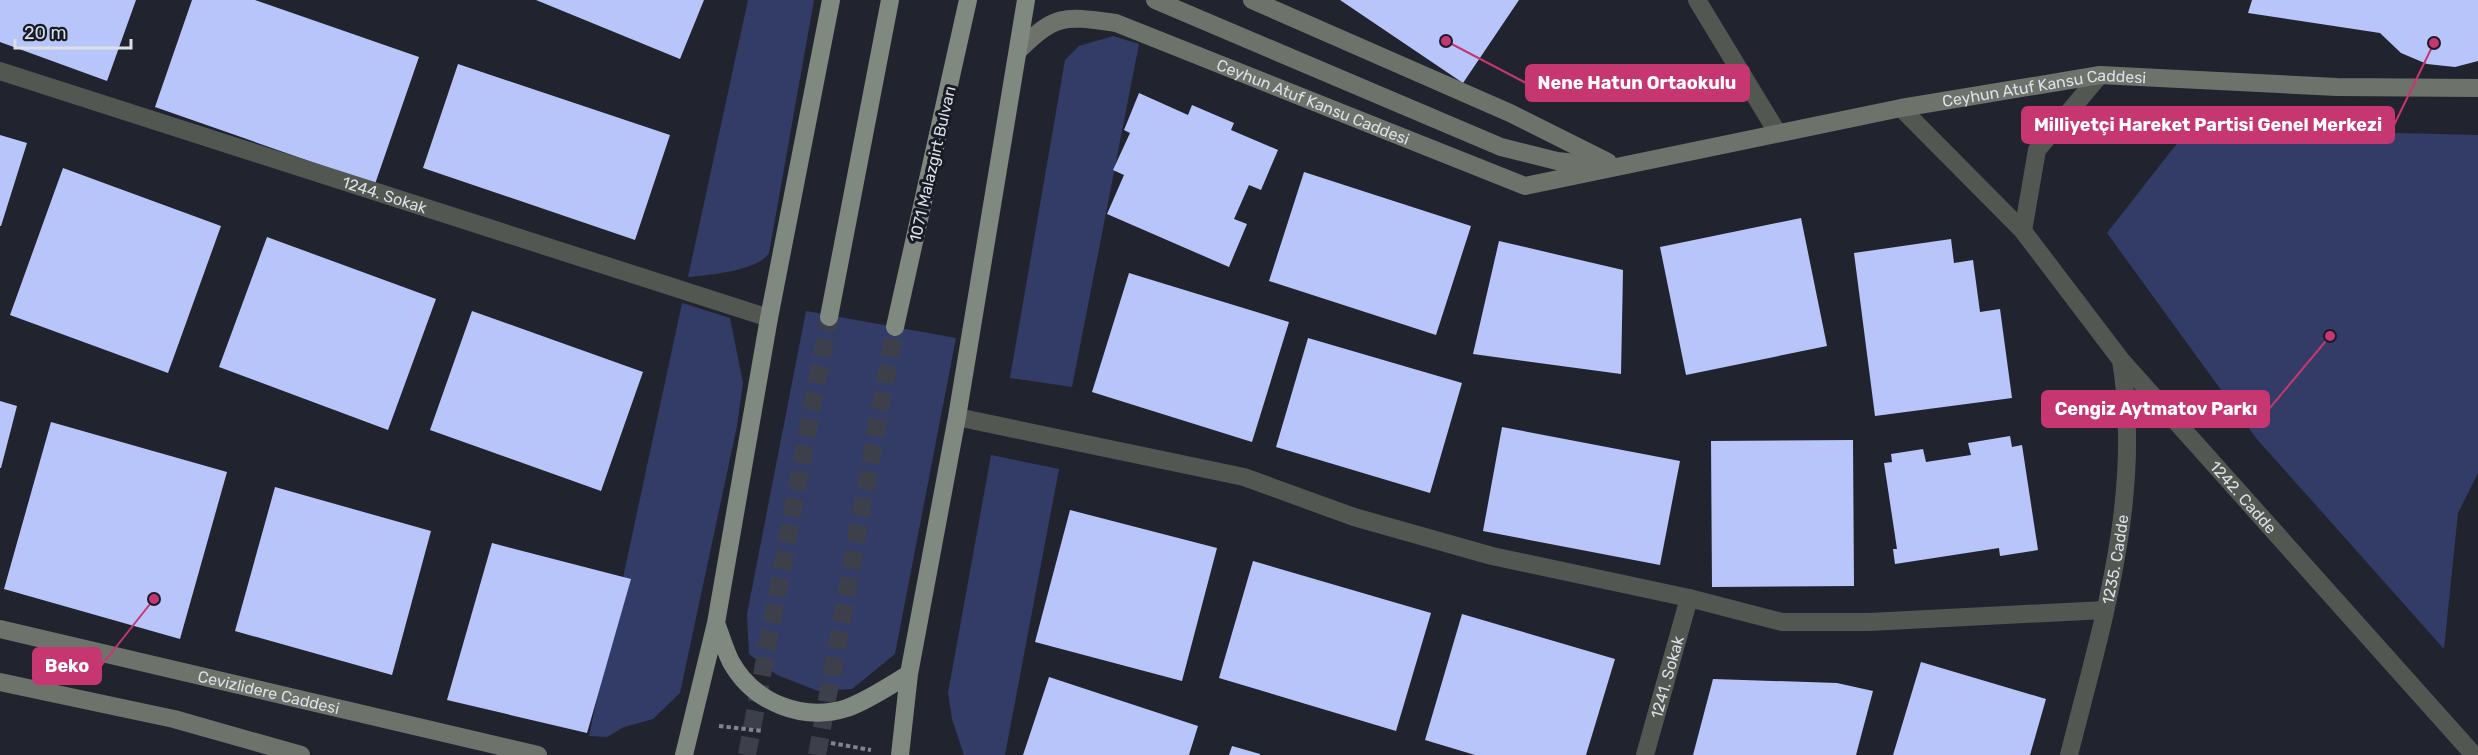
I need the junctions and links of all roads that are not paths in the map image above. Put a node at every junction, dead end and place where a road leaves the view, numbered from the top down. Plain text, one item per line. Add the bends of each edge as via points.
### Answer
1 (831, 0) edge
2 (890, 0) edge
3 (968, 0) edge
4 (1026, 0) edge
5 (1155, 0) edge
6 (1252, 0) edge
7 (1697, 0) edge
8 (1018, 51) junction
9 (0, 72) edge
10 (2100, 75) junction
11 (2478, 88) edge
12 (1901, 108) junction
13 (1777, 132) junction
14 (1618, 167) junction
15 (2023, 231) junction
16 (829, 317) tunnel mouth
17 (769, 318) junction
18 (895, 327) tunnel mouth
19 (2121, 360) junction
20 (957, 417) junction
21 (1689, 598) junction
22 (2105, 610) junction
23 (716, 623) junction
24 (0, 629) edge
25 (909, 674) junction
26 (0, 682) edge
27 (301, 755) edge
28 (538, 755) edge
29 (684, 755) edge
30 (900, 755) edge
31 (1645, 755) edge
32 (2069, 755) edge
33 (2474, 755) edge

1 - 17 main road
2 - 16 main road
3 - 18 main road, 1071 Malazgirt Bulvarı
4 - 8 main road
5 - 14 main road, Ceyhun Atuf Kansu Caddesi via 1501,147 1557,161
6 - 14 main road via 1510,113
7 - 13 street
8 - 14 main road, Ceyhun Atuf Kansu Caddesi via 1038,32 1068,18 1116,23 1525,186
8 - 20 main road
9 - 17 street, 1244. Sokak
10 - 11 main road, Ceyhun Atuf Kansu Caddesi via 2337,87
10 - 12 main road, Ceyhun Atuf Kansu Caddesi
10 - 15 street via 2037,150
12 - 13 main road, Ceyhun Atuf Kansu Caddesi
12 - 15 street, 1242. Cadde
13 - 14 main road, Ceyhun Atuf Kansu Caddesi
15 - 19 street, 1242. Cadde
17 - 23 main road
19 - 22 street, 1235. Cadde via 2128,417 2127,477 2119,544
19 - 33 street, 1242. Cadde
20 - 21 street via 1244,477 1354,517 1492,556
20 - 25 main road
21 - 22 street via 1782,622 1869,622
21 - 31 street, 1241. Sokak
22 - 32 street, 1235. Cadde
23 - 25 main road via 731,662 742,677 772,703 788,708 819,712 850,707
23 - 29 main road
24 - 28 main road, Cevizlidere Caddesi
25 - 30 main road
26 - 27 main road via 174,719

